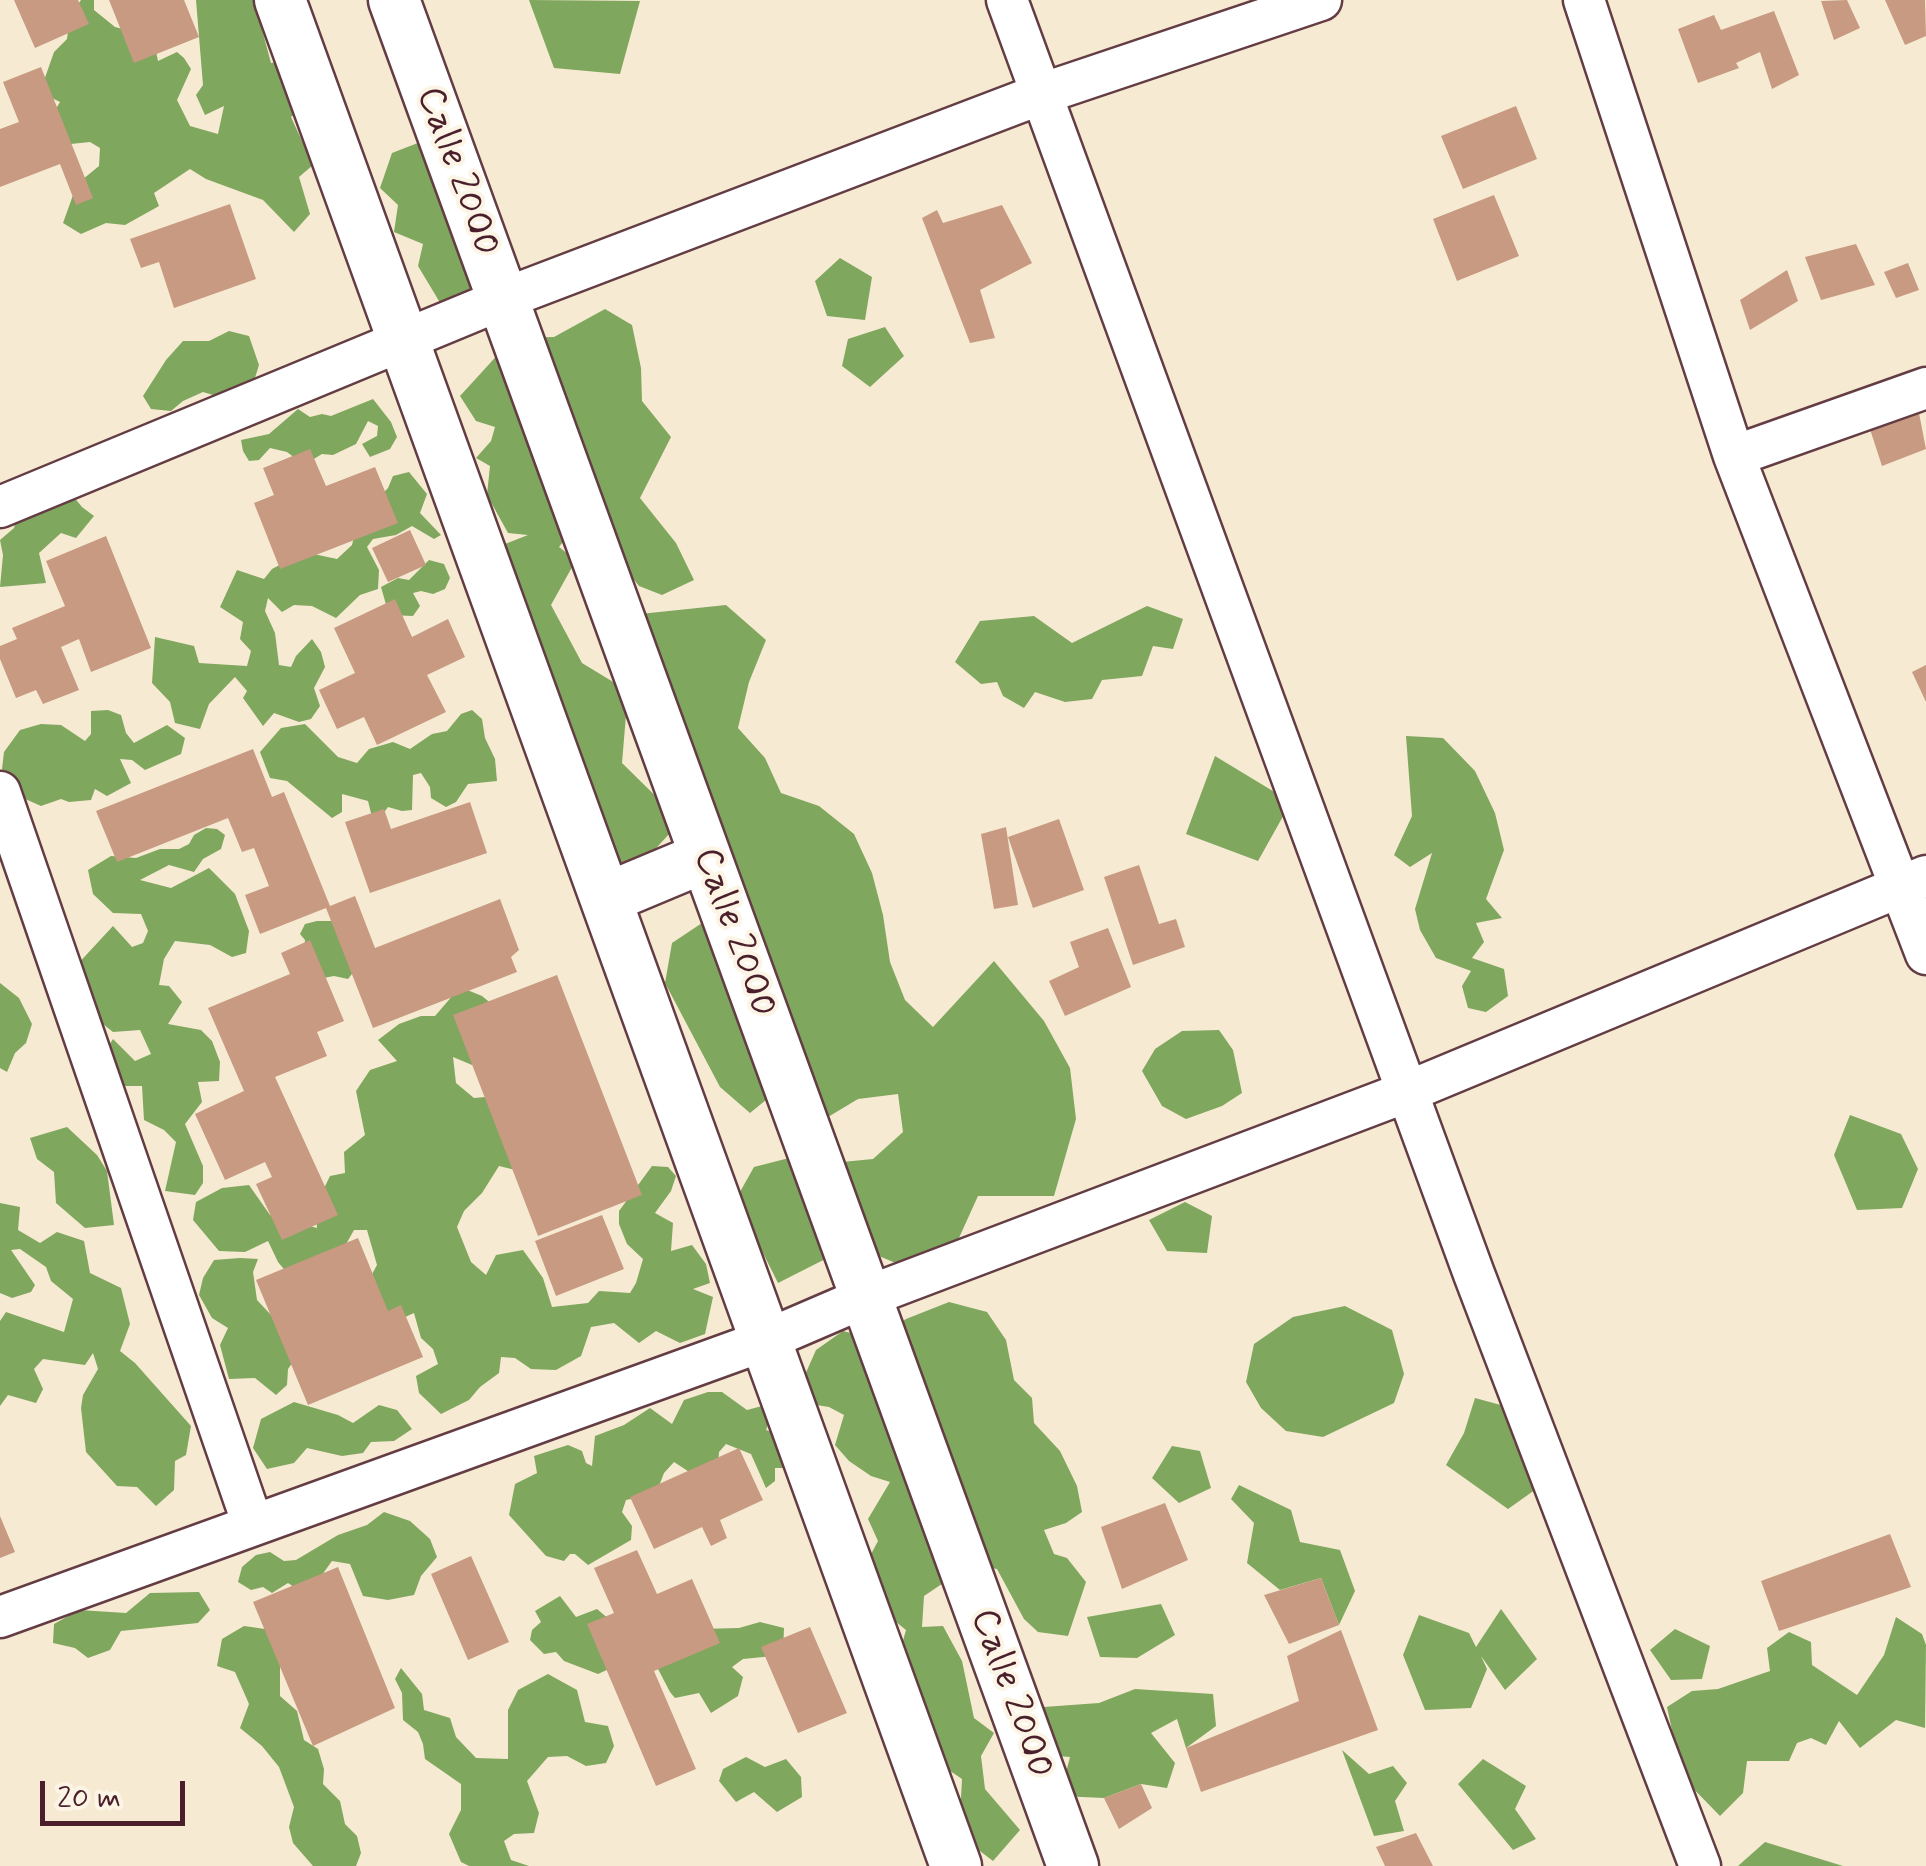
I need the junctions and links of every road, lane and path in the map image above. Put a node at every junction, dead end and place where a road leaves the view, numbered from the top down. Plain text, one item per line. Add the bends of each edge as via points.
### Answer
1 (280, 0) edge
2 (394, 0) edge
3 (1006, 0) edge
4 (1321, 0) edge
5 (1584, 0) edge
6 (1041, 94) junction
7 (502, 299) junction
8 (406, 342) junction
9 (1926, 388) edge
10 (1734, 456) junction
11 (0, 507) edge
12 (0, 792) edge
13 (706, 857) junction
14 (1913, 881) edge
15 (607, 898) junction
16 (1926, 954) edge
17 (1409, 1092) junction
18 (866, 1298) junction
19 (766, 1340) junction
20 (253, 1524) junction
21 (0, 1617) edge
22 (956, 1866) edge
23 (1074, 1866) edge
24 (1700, 1866) edge

1 - 8 street
2 - 7 street, Calle 2000
3 - 6 street
4 - 6 street
5 - 10 street
6 - 7 street
6 - 17 street
7 - 8 street
7 - 13 street, Calle 2000
8 - 11 street
8 - 15 street
9 - 10 street
10 - 14 street
12 - 20 street
13 - 15 street
13 - 18 street, Calle 2000
14 - 16 street
14 - 17 street
15 - 19 street
17 - 18 street
17 - 24 street
18 - 19 street
18 - 23 street, Calle 2000
19 - 20 street
19 - 22 street
20 - 21 street

